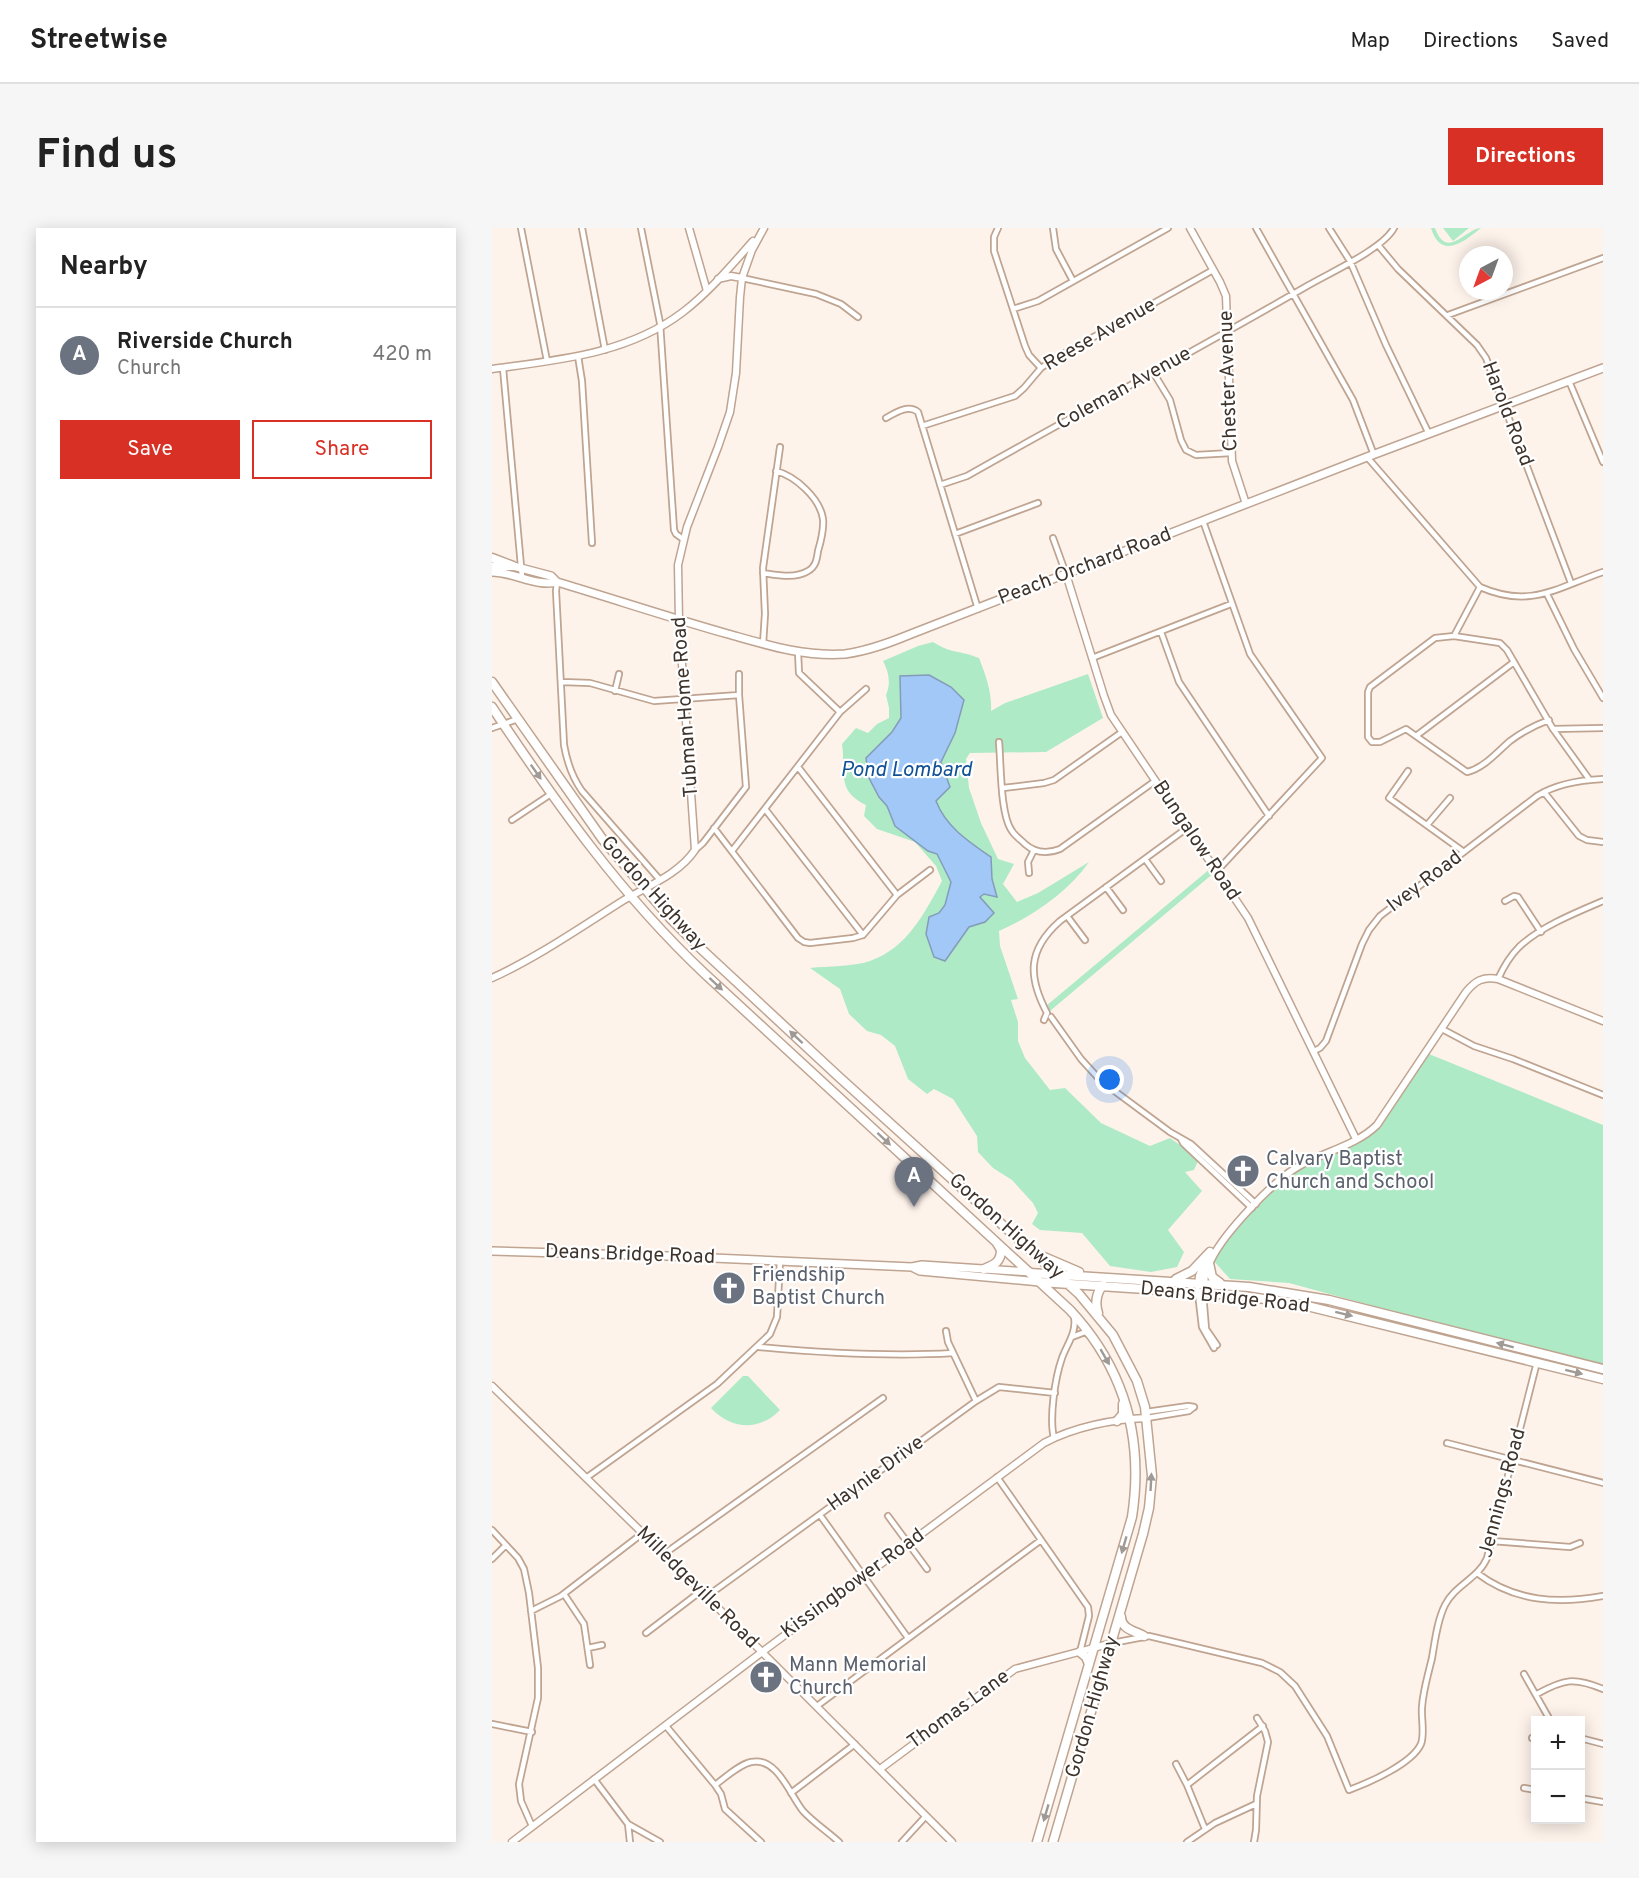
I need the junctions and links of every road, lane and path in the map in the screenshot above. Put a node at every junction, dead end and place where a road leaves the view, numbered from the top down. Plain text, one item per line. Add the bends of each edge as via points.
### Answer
1 (521, 228) edge
2 (582, 228) edge
3 (641, 228) edge
4 (689, 228) edge
5 (998, 228) edge
6 (1053, 228) edge
7 (1168, 228) edge
8 (1190, 228) edge
9 (1256, 228) edge
10 (1329, 228) edge
11 (1394, 228) edge
12 (763, 229) edge
13 (1378, 245) junction
14 (1603, 258) edge
15 (1350, 261) junction
16 (1213, 270) junction
17 (742, 278) junction
18 (718, 279) junction
19 (1073, 281) junction
20 (707, 291) junction
21 (1294, 294) junction
22 (1013, 309) junction
23 (1448, 315) junction
24 (858, 317) dead end
25 (659, 328) junction
26 (1227, 331) junction
27 (605, 350) junction
28 (578, 356) junction
29 (547, 361) junction
30 (503, 368) junction
31 (1041, 368) junction
32 (492, 369) edge
33 (1603, 369) edge
34 (1153, 372) junction
35 (1569, 381) junction
36 (1505, 405) junction
37 (886, 418) dead end
38 (922, 426) junction
39 (1429, 434) junction
40 (780, 447) dead end
41 (1231, 453) junction
42 (1370, 456) junction
43 (1603, 462) edge
44 (776, 471) junction
45 (940, 485) junction
46 (1038, 503) dead end
47 (1246, 504) junction
48 (1203, 521) junction
49 (956, 534) junction
50 (1053, 538) dead end
51 (683, 539) junction
52 (592, 543) dead end
53 (492, 558) edge
54 (518, 566) junction
55 (492, 567) edge
56 (492, 572) edge
57 (1603, 572) edge
58 (763, 573) junction
59 (1066, 574) junction
60 (522, 577) junction
61 (557, 582) junction
62 (1571, 583) junction
63 (1480, 587) junction
64 (1546, 594) junction
65 (1232, 604) junction
66 (978, 609) junction
67 (679, 621) junction
68 (1161, 632) junction
69 (1454, 636) junction
70 (763, 644) junction
71 (798, 652) junction
72 (1092, 658) junction
73 (1514, 662) junction
74 (619, 674) dead end
75 (739, 674) dead end
76 (492, 682) edge
77 (562, 682) junction
78 (866, 689) dead end
79 (615, 691) junction
80 (739, 695) junction
81 (1603, 698) edge
82 (686, 699) junction
83 (492, 707) edge
84 (840, 712) junction
85 (518, 719) junction
86 (1549, 720) junction
87 (503, 724) junction
88 (492, 728) edge
89 (1603, 728) edge
90 (1553, 729) junction
91 (1122, 732) junction
92 (1416, 736) junction
93 (999, 742) dead end
94 (798, 767) junction
95 (1407, 771) dead end
96 (1589, 779) junction
97 (1603, 779) edge
98 (1155, 780) junction
99 (1003, 788) junction
100 (582, 791) junction
101 (1544, 792) junction
102 (551, 794) junction
103 (573, 798) junction
104 (1450, 798) dead end
105 (765, 809) junction
106 (1269, 816) junction
107 (512, 820) dead end
108 (1427, 825) junction
109 (714, 828) junction
110 (1187, 828) junction
111 (1603, 842) edge
112 (695, 850) junction
113 (1034, 850) junction
114 (732, 851) junction
115 (1464, 852) junction
116 (1145, 859) junction
117 (930, 870) dead end
118 (1217, 871) junction
119 (1029, 873) dead end
120 (660, 880) junction
121 (1161, 881) dead end
122 (1106, 887) junction
123 (645, 889) junction
124 (897, 895) junction
125 (630, 897) junction
126 (1505, 901) dead end
127 (1603, 901) edge
128 (1123, 910) dead end
129 (1067, 916) junction
130 (1540, 932) junction
131 (863, 935) junction
132 (1085, 940) dead end
133 (492, 978) edge
134 (1498, 979) junction
135 (1051, 1017) dead end
136 (1044, 1020) dead end
137 (1603, 1021) edge
138 (1442, 1029) junction
139 (1314, 1051) junction
140 (1603, 1095) edge
141 (1356, 1139) junction
142 (1254, 1206) junction
143 (1017, 1236) junction
144 (993, 1238) junction
145 (1224, 1239) junction
146 (492, 1251) edge
147 (1210, 1252) junction
148 (780, 1261) junction
149 (1209, 1263) junction
150 (912, 1267) junction
151 (984, 1269) junction
152 (1030, 1272) junction
153 (1058, 1274) junction
154 (1101, 1281) junction
155 (1166, 1281) junction
156 (1040, 1282) junction
157 (1067, 1283) junction
158 (1201, 1283) junction
159 (1229, 1285) junction
160 (1201, 1293) junction
161 (1070, 1310) junction
162 (1101, 1319) junction
163 (946, 1331) dead end
164 (1072, 1336) junction
165 (1095, 1340) junction
166 (1215, 1346) dead end
167 (759, 1347) junction
168 (953, 1353) junction
169 (1538, 1358) junction
170 (1603, 1369) edge
171 (1115, 1375) junction
172 (1603, 1379) edge
173 (492, 1386) edge
174 (1055, 1393) junction
175 (883, 1398) dead end
176 (976, 1401) junction
177 (1188, 1408) dead end
178 (1146, 1415) junction
179 (1130, 1418) junction
180 (1117, 1421) junction
181 (1054, 1438) junction
182 (1447, 1443) dead end
183 (1512, 1460) junction
184 (998, 1477) junction
185 (586, 1478) junction
186 (1603, 1483) edge
187 (820, 1515) junction
188 (888, 1516) dead end
189 (492, 1530) edge
190 (642, 1533) junction
191 (1041, 1540) junction
192 (1492, 1541) junction
193 (909, 1543) junction
194 (1580, 1543) dead end
195 (506, 1545) junction
196 (664, 1554) junction
197 (492, 1559) edge
198 (927, 1569) dead end
199 (1477, 1573) junction
200 (864, 1577) junction
201 (701, 1591) junction
202 (564, 1594) junction
203 (1603, 1596) edge
204 (706, 1597) junction
205 (531, 1611) junction
206 (1121, 1612) junction
207 (646, 1633) dead end
208 (1144, 1636) junction
209 (908, 1638) junction
210 (1112, 1643) junction
211 (602, 1645) dead end
212 (588, 1648) junction
213 (1094, 1649) junction
214 (762, 1652) junction
215 (1080, 1652) junction
216 (1089, 1664) junction
217 (590, 1665) dead end
218 (1524, 1674) dead end
219 (1603, 1689) edge
220 (1537, 1694) junction
221 (817, 1706) junction
222 (1548, 1716) edge
223 (1257, 1718) dead end
224 (492, 1724) edge
225 (666, 1726) junction
226 (1263, 1726) junction
227 (532, 1732) junction
228 (1585, 1739) edge
229 (855, 1744) junction
230 (1603, 1744) edge
231 (1176, 1764) dead end
232 (880, 1769) junction
233 (594, 1779) junction
234 (715, 1785) junction
235 (1187, 1785) junction
236 (1524, 1788) dead end
237 (1531, 1789) edge
238 (791, 1792) junction
239 (1585, 1799) edge
240 (1603, 1802) edge
241 (1256, 1804) junction
242 (926, 1816) junction
243 (628, 1824) junction
244 (532, 1826) junction
245 (1205, 1829) junction
246 (512, 1842) edge
247 (630, 1842) edge
248 (660, 1842) edge
249 (760, 1842) edge
250 (839, 1842) edge
251 (902, 1842) edge
252 (952, 1842) edge
253 (1037, 1842) edge
254 (1053, 1842) edge
255 (1187, 1842) edge
256 (1254, 1842) edge

1 - 29 street
2 - 27 street
3 - 25 street
4 - 20 street
5 - 22 street via 994,251
6 - 19 street via 1056,249
7 - 19 street
8 - 16 street, Chester Avenue
9 - 21 street
10 - 15 street
11 - 13 street, Coleman Avenue
12 - 17 street, Tubman Home Road
12 - 18 street
13 - 15 street, Coleman Avenue
13 - 23 street, Harold Road
14 - 23 street
15 - 21 street, Coleman Avenue
15 - 39 street
16 - 26 street, Chester Avenue via 1226,297
16 - 31 street, Reese Avenue
17 - 18 street
17 - 24 street via 816,294 841,304
17 - 51 street, Tubman Home Road via 736,373 729,412
18 - 20 street
19 - 22 street via 1038,301
20 - 25 street
21 - 26 street, Coleman Avenue
21 - 42 street via 1353,400
22 - 31 street via 1026,350
23 - 36 street, Harold Road via 1482,352
25 - 27 street
25 - 51 street via 673,523 676,534
26 - 34 street, Coleman Avenue
26 - 41 street, Chester Avenue
27 - 28 street
28 - 29 street
28 - 52 street
29 - 30 street
30 - 32 street
30 - 54 street
31 - 38 street, Reese Avenue via 1015,396
33 - 35 main road, Peach Orchard Road
34 - 41 street via 1170,400 1186,450 1196,455
34 - 45 street, Coleman Avenue via 967,476
35 - 36 main road, Peach Orchard Road
35 - 43 street
36 - 39 main road, Peach Orchard Road
36 - 62 street, Harold Road
37 - 38 street via 913,408
38 - 45 street
39 - 42 main road, Peach Orchard Road
40 - 44 street
41 - 47 street, Chester Avenue
42 - 47 main road, Peach Orchard Road
42 - 63 street
44 - 58 street
44 - 58 street via 793,478 816,503 822,516 822,534 816,563 810,570 788,576
45 - 49 street
46 - 49 street
47 - 48 main road, Peach Orchard Road
48 - 59 main road, Peach Orchard Road
48 - 65 street
49 - 66 street
50 - 59 street, Bungalow Road
51 - 67 street, Tubman Home Road via 677,570
53 - 54 highway
54 - 55 highway
54 - 60 street
54 - 61 main road, Peach Orchard Road
56 - 60 main road, Peach Orchard Road
57 - 62 street
58 - 70 street
59 - 66 main road, Peach Orchard Road
59 - 72 street, Bungalow Road
60 - 61 main road, Peach Orchard Road via 547,584
61 - 67 main road, Peach Orchard Road
61 - 77 street
62 - 64 street
63 - 64 street via 1507,597
63 - 69 street
64 - 81 street
65 - 68 street
65 - 106 street via 1250,654 1322,758
66 - 71 main road, Peach Orchard Road via 864,651
67 - 70 main road, Peach Orchard Road
67 - 82 street, Tubman Home Road
68 - 72 street
68 - 106 street via 1179,682
69 - 73 street via 1500,643
69 - 92 street via 1435,638 1375,683 1368,693 1368,737 1372,742 1406,729
70 - 71 main road, Peach Orchard Road
71 - 84 street via 799,672
72 - 91 street, Bungalow Road via 1108,707
73 - 86 street
73 - 92 street
74 - 79 street
75 - 80 street
76 - 85 highway, Gordon Highway
77 - 79 street via 590,683
77 - 100 street via 566,755
78 - 84 street
79 - 82 street via 650,700
80 - 82 street
80 - 109 street via 746,785
82 - 112 street, Tubman Home Road
83 - 87 highway, Gordon Highway
84 - 94 street
85 - 87 street
85 - 103 highway, Gordon Highway
86 - 90 street
86 - 92 street via 1467,772
87 - 88 street
87 -> 102 highway, Gordon Highway
89 - 90 street
90 - 96 street
91 - 98 street, Bungalow Road
91 - 99 street via 1054,780
93 - 99 street
94 - 105 street
94 - 124 street
95 - 108 street via 1389,798
96 - 97 street, Ivey Road
96 - 101 street, Ivey Road
98 - 110 street, Bungalow Road
98 - 113 street via 1060,849
99 - 113 street via 1010,827
100 - 103 street
100 - 120 street
101 - 111 street via 1579,836
101 - 115 street, Ivey Road
102 - 107 street
102 - 125 highway, Gordon Highway
103 - 123 highway, Gordon Highway
104 - 108 street
105 - 114 street
105 - 131 street
106 - 118 street
108 - 115 street
109 - 112 street
109 - 114 street
110 - 116 street
110 - 118 street, Bungalow Road
112 - 120 street
113 - 119 street via 1028,862
114 - 131 street via 798,938 807,943
115 - 139 street, Ivey Road via 1373,924 1326,1041
116 - 121 street
116 - 122 street
117 - 124 street
118 - 139 street, Bungalow Road via 1259,936
120 - 123 street
122 - 128 street
122 - 129 street
123 - 125 street
143 -> 123 highway, Gordon Highway via 705,952
124 - 131 street
125 - 133 street
125 -> 144 highway, Gordon Highway via 690,960
126 - 130 street via 1518,897
127 - 130 street
129 - 132 street
129 - 136 street via 1046,935 1035,960 1036,992 1047,1013
130 - 134 street via 1517,949
134 - 137 street
134 - 138 street via 1484,977 1476,981
135 - 142 street via 1101,1081 1181,1139
138 - 140 street via 1474,1046
138 - 141 street via 1382,1120
139 - 141 street, Bungalow Road
141 - 142 street via 1299,1167
142 - 145 street
143 - 153 highway, Gordon Highway
143 - 154 highway via 1054,1262
144 - 151 highway via 1001,1256
144 - 152 highway, Gordon Highway
145 - 147 street
145 - 149 street
146 - 148 main road, Deans Bridge Road
147 - 155 highway via 1188,1275
147 - 158 street via 1201,1270
148 - 150 main road, Deans Bridge Road
148 - 167 street via 774,1327
149 - 158 street
149 - 159 highway via 1214,1280
150 - 151 main road, Deans Bridge Road
150 - 156 main road, Deans Bridge Road via 920,1271
151 - 152 main road, Deans Bridge Road
152 - 153 highway, Deans Bridge Road
152 - 156 highway, Gordon Highway
153 - 154 highway, Deans Bridge Road
153 - 157 highway, Gordon Highway
154 - 155 highway, Deans Bridge Road
154 - 157 highway, Deans Bridge Road
154 - 160 highway, Deans Bridge Road
154 - 162 highway via 1096,1306
155 - 158 highway, Deans Bridge Road
156 - 157 highway, Deans Bridge Road
156 - 161 highway, Gordon Highway
157 - 162 highway, Gordon Highway
158 - 159 highway, Deans Bridge Road
158 - 160 street
169 -> 159 highway, Deans Bridge Road via 1329,1300
160 - 166 street via 1206,1329
160 -> 169 highway, Deans Bridge Road via 1308,1305
161 - 164 street via 1076,1327
161 - 165 highway, Gordon Highway
162 - 178 highway, Gordon Highway via 1129,1364
163 - 168 street
164 - 165 street via 1085,1332
164 - 174 street via 1061,1360
165 -> 171 highway, Gordon Highway
167 - 168 street via 904,1356
167 - 185 street via 717,1384
168 - 176 street
169 - 170 highway, Deans Bridge Road
169 -> 172 highway, Deans Bridge Road
169 - 183 street, Jennings Road
171 - 179 highway, Gordon Highway
171 - 180 highway via 1124,1409
173 - 185 street, Milledgeville Road
174 - 176 street, Haynie Drive via 999,1386
174 - 181 street via 1051,1427
175 - 196 street
176 - 187 street, Haynie Drive
177 - 178 street, Kissingbower Road
178 - 179 street, Kissingbower Road
206 -> 178 highway, Gordon Highway via 1150,1502 1152,1463
179 - 180 street, Kissingbower Road
179 -> 213 highway, Gordon Highway via 1136,1458 1135,1498
180 - 181 street, Kissingbower Road
181 - 184 street, Kissingbower Road
182 - 183 street
183 - 186 street
183 - 192 street, Jennings Road
184 - 191 street
184 - 193 street, Kissingbower Road
185 - 190 street, Milledgeville Road
187 - 200 street
187 - 204 street, Haynie Drive
188 - 193 street
189 - 195 street
190 - 196 street, Milledgeville Road
190 - 202 street
191 - 209 street
191 - 215 street via 1088,1607
192 - 194 street via 1570,1547
192 - 199 street, Jennings Road via 1485,1565
193 - 198 street
193 - 200 street, Kissingbower Road
195 - 197 street
195 - 205 street via 524,1569
196 - 201 street, Milledgeville Road
199 - 203 street via 1495,1585 1528,1597 1554,1601
199 - 208 street, Jennings Road via 1446,1603 1440,1618 1424,1695 1419,1746 1409,1758 1349,1790 1327,1736 1295,1686 1280,1672 1254,1661
200 - 209 street
200 - 214 street, Kissingbower Road
201 - 204 street, Milledgeville Road
201 - 207 street
202 - 205 street
202 - 212 street via 584,1624
204 - 214 street, Milledgeville Road
205 - 227 street via 538,1686
206 - 208 highway via 1124,1626
206 - 210 highway, Gordon Highway
208 - 210 street
209 - 221 street
210 - 213 street, Thomas Lane
210 - 254 highway, Gordon Highway
211 - 212 street
212 - 217 street
213 - 215 street, Thomas Lane
213 - 216 highway, Gordon Highway
214 - 221 street, Milledgeville Road
214 - 225 street, Kissingbower Road
215 - 216 highway
215 - 232 street, Thomas Lane via 1015,1669
216 -> 253 highway, Gordon Highway
218 - 220 street
219 - 220 street via 1571,1680
220 - 222 street
221 - 229 street, Milledgeville Road
223 - 226 street
224 - 227 street
225 - 233 street, Kissingbower Road
225 - 234 street
226 - 235 street
226 - 241 street via 1268,1742
227 - 244 street via 519,1784 521,1801
228 - 230 street
229 - 232 street, Milledgeville Road
229 - 238 street
231 - 235 street
232 - 242 street, Milledgeville Road
233 - 243 street
233 - 244 street, Kissingbower Road
234 - 238 street via 752,1762 770,1766
234 - 249 street via 725,1809
235 - 245 street
236 - 237 street
238 - 250 street via 804,1812
239 - 240 street
241 - 245 street
241 - 256 street
242 - 251 street
242 - 252 street, Milledgeville Road
243 - 247 street
243 - 248 street
244 - 246 street, Kissingbower Road
245 - 255 street

